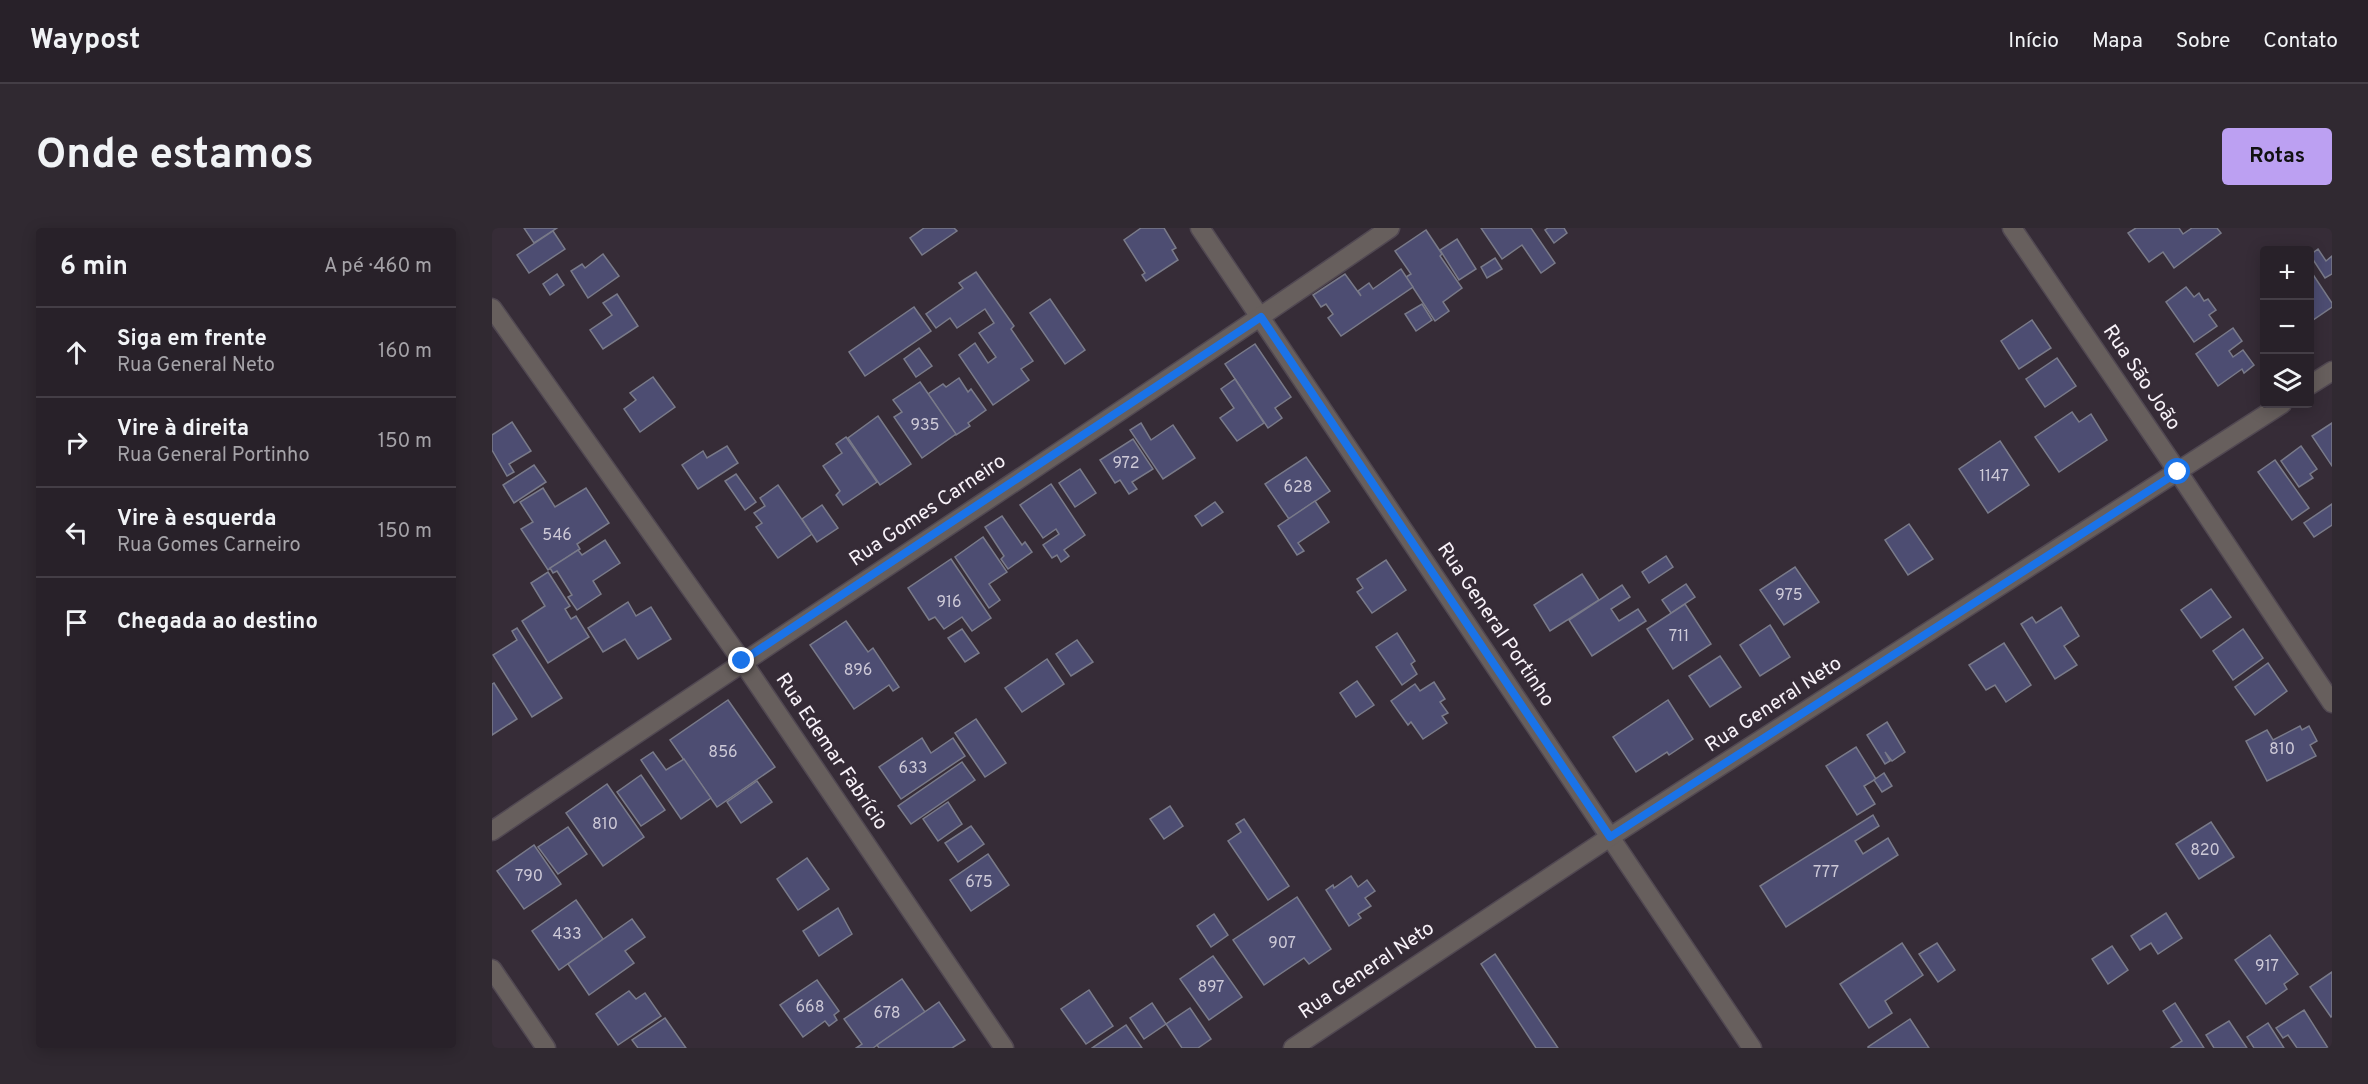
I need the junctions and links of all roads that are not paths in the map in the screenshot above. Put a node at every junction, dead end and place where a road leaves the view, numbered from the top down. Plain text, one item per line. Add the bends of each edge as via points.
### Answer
1 (1200, 228) edge
2 (1390, 228) edge
3 (2012, 228) edge
4 (492, 308) edge
5 (1261, 317) junction
6 (2332, 371) edge
7 (2314, 383) edge
8 (2276, 408) edge
9 (2178, 472) junction
10 (742, 661) junction
11 (2332, 703) edge
12 (492, 831) edge
13 (1610, 837) junction
14 (492, 969) edge
15 (546, 1048) edge
16 (1004, 1048) edge
17 (1293, 1048) edge
18 (1752, 1048) edge

1 - 5 street, Rua General Portinho
2 - 5 street, Rua Gomes Carneiro
3 - 9 street, Rua São João
4 - 10 street, Rua Edemar Fabrício
5 - 10 street, Rua Gomes Carneiro
5 - 13 street, Rua General Portinho
6 - 7 street
8 - 9 street, Rua General Neto
9 - 11 street, Rua São João
9 - 13 street, Rua General Neto
10 - 12 street, Rua Gomes Carneiro
10 - 16 street, Rua Edemar Fabrício
13 - 17 street, Rua General Neto
13 - 18 street, Rua General Portinho
14 - 15 street

